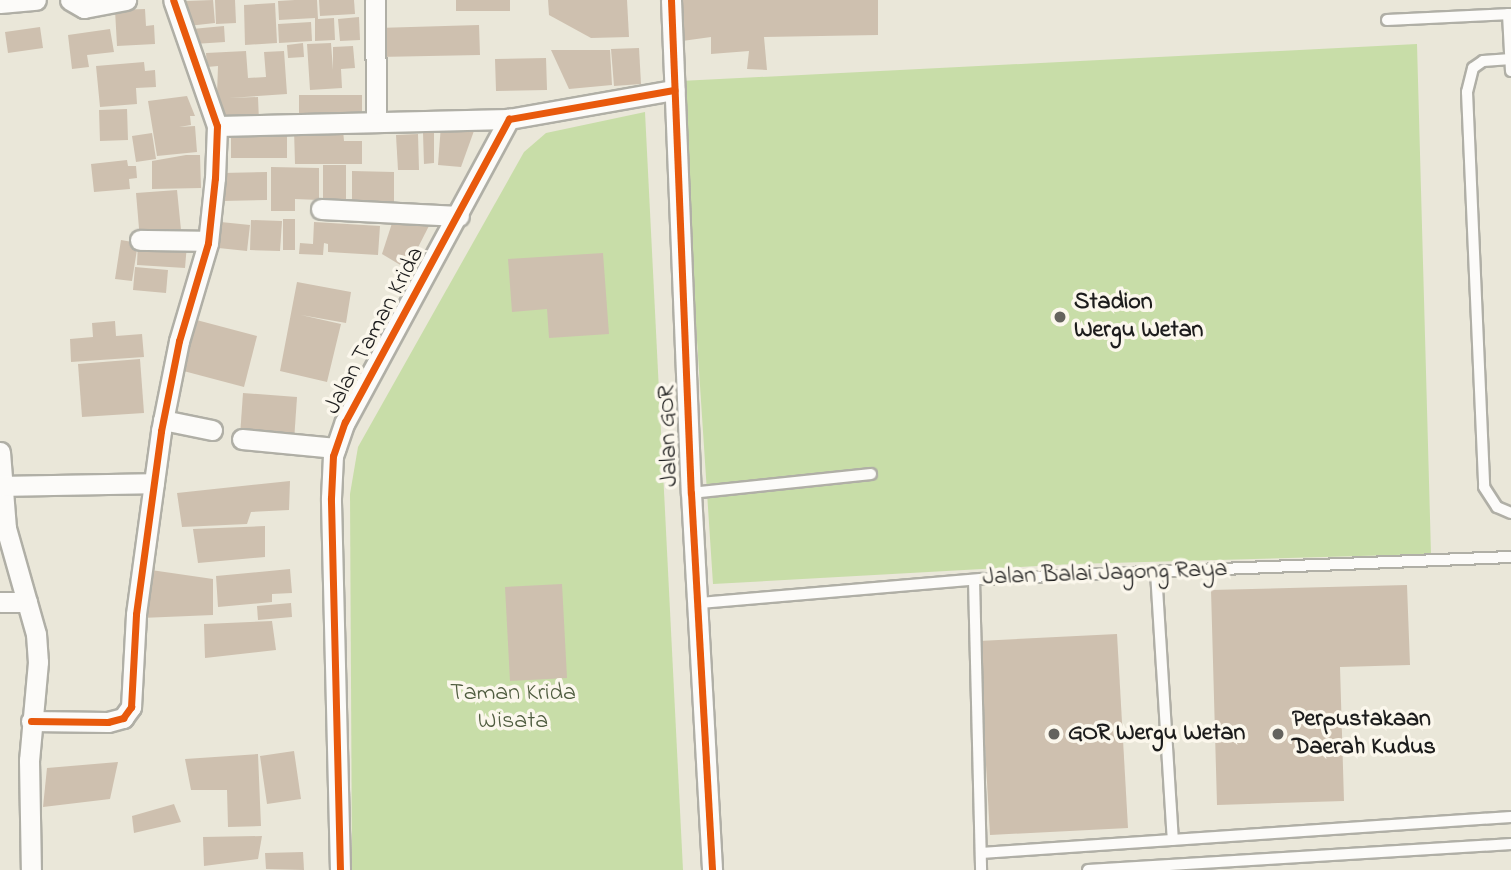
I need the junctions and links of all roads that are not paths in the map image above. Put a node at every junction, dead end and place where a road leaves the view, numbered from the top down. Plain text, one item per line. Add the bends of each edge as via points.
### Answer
1 (36, 0) edge
2 (71, 0) edge
3 (126, 0) edge
4 (173, 0) edge
5 (375, 0) edge
6 (671, 0) edge
7 (0, 3) edge
8 (1510, 14) edge
9 (1387, 20) dead end
10 (1511, 59) edge
11 (1511, 71) edge
12 (674, 90) junction
13 (509, 118) junction
14 (376, 120) junction
15 (217, 126) junction
16 (321, 209) dead end
17 (458, 216) junction
18 (139, 240) dead end
19 (208, 241) junction
20 (163, 421) junction
21 (212, 430) dead end
22 (242, 439) dead end
23 (337, 448) junction
24 (0, 452) edge
25 (871, 474) dead end
26 (154, 483) junction
27 (3, 486) junction
28 (691, 493) junction
29 (1511, 513) edge
30 (1511, 556) edge
31 (1156, 572) junction
32 (974, 580) junction
33 (0, 602) edge
34 (27, 602) junction
35 (699, 603) junction
36 (31, 721) junction
37 (1511, 817) edge
38 (1173, 839) junction
39 (1511, 845) edge
40 (981, 853) junction
41 (31, 870) edge
42 (340, 870) edge
43 (712, 870) edge
44 (981, 870) edge
45 (1088, 870) edge

1 - 7 street
2 - 3 street via 84,8
4 - 15 street
5 - 14 street
6 - 12 street, Jalan GOR
8 - 9 lane
8 - 10 lane
10 - 11 lane
10 - 29 lane via 1483,61 1473,68 1467,92 1484,487 1497,506
12 - 13 street
12 - 28 street, Jalan GOR
13 - 14 street
13 - 17 street, Jalan Taman Krida
14 - 15 street
15 - 19 street
16 - 17 street
17 - 23 street, Jalan Taman Krida via 345,422
18 - 19 street
19 - 20 street via 179,341
20 - 21 street
20 - 26 street
22 - 23 street
23 - 42 street, Jalan Taman Krida via 331,498
24 - 27 street
25 - 28 lane
26 - 27 street
26 - 36 street via 136,614 131,708 123,718 99,723
27 - 34 street via 8,542
28 - 35 street, Jalan GOR
30 - 31 lane, Jalan Balai Jagong Raya
31 - 32 lane, Jalan Balai Jagong Raya
31 - 38 lane
32 - 35 lane, Jalan Balai Jagong Raya
32 - 40 lane
33 - 34 street
34 - 36 street via 38,662
35 - 43 street, Jalan GOR
36 - 41 street
37 - 38 lane
38 - 40 lane
39 - 45 lane
40 - 44 lane

